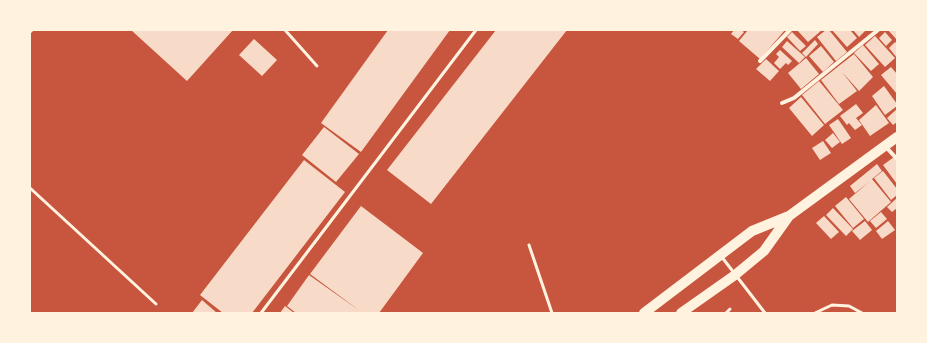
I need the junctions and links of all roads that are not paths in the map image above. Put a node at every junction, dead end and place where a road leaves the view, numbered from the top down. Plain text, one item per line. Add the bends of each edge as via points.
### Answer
1 (285, 30) edge
2 (476, 30) edge
3 (790, 30) edge
4 (878, 30) edge
5 (760, 61) dead end
6 (317, 66) dead end
7 (782, 103) dead end
8 (897, 137) edge
9 (885, 146) junction
10 (897, 159) edge
11 (30, 188) edge
12 (789, 216) junction
13 (529, 245) dead end
14 (720, 255) junction
15 (735, 275) junction
16 (156, 304) dead end
17 (730, 310) dead end
18 (261, 313) edge
19 (552, 313) edge
20 (644, 313) edge
21 (681, 313) edge
22 (726, 313) edge
23 (765, 313) edge
24 (815, 313) edge
25 (862, 313) edge

1 - 6 lane
2 - 18 lane
3 - 5 street
4 - 7 street via 794,98
8 - 9 highway
9 - 10 street
9 - 12 highway
11 - 16 lane
12 - 14 highway via 752,231
12 - 15 highway via 764,251
13 - 19 lane
14 - 15 lane
14 - 20 highway
15 - 21 highway
15 - 23 lane
17 - 22 lane
24 - 25 lane via 832,305 849,306

